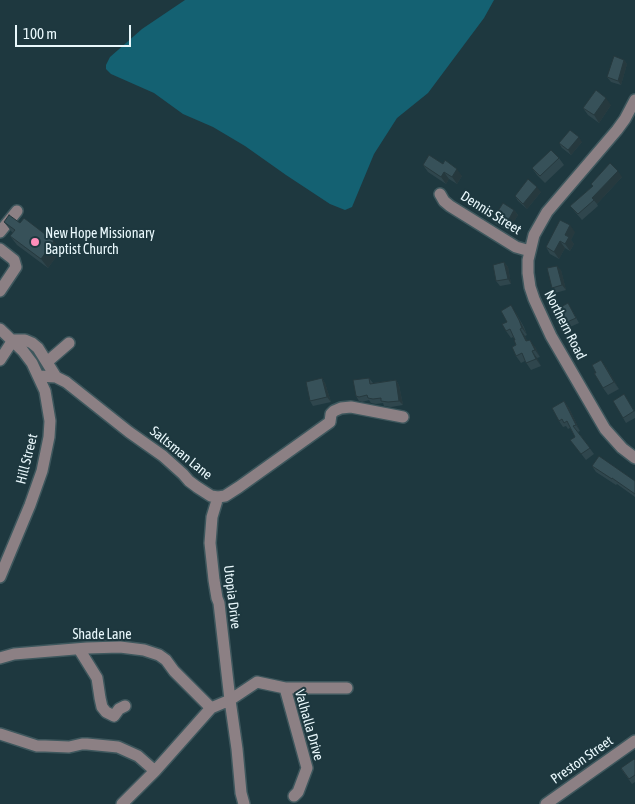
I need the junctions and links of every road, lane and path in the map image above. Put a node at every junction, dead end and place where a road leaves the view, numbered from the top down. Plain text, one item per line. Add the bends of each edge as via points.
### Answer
1 (635, 100) edge
2 (440, 194) dead end
3 (17, 211) dead end
4 (0, 232) edge
5 (0, 249) edge
6 (530, 252) junction
7 (0, 291) edge
8 (0, 329) edge
9 (13, 340) junction
10 (69, 343) dead end
11 (0, 360) edge
12 (47, 362) junction
13 (39, 376) junction
14 (56, 377) junction
15 (402, 417) dead end
16 (635, 458) edge
17 (218, 497) junction
18 (0, 576) edge
19 (79, 649) junction
20 (0, 658) edge
21 (286, 688) junction
22 (347, 688) dead end
23 (230, 700) junction
24 (125, 706) dead end
25 (211, 708) junction
26 (0, 734) edge
27 (635, 741) edge
28 (155, 771) junction
29 (294, 796) dead end
30 (122, 804) edge
31 (244, 804) edge
32 (546, 804) edge

1 - 6 street, Northern Road via 617,130 547,212 534,235
2 - 6 street, Dennis Street via 450,206 516,248
3 - 4 street
5 - 7 street via 14,260 16,267
6 - 16 street, Northern Road via 530,287 551,336 605,429
8 - 9 street, Hill Street
9 - 11 street
9 - 12 street via 32,343
9 - 13 street, Hill Street
10 - 12 street
12 - 14 street
13 - 14 street, Saltsman Lane
13 - 18 street, Hill Street via 50,421 46,454 33,496
14 - 17 street, Saltsman Lane via 163,456 197,487
15 - 17 street, Saltsman Lane via 351,407 334,411 330,422 239,487
17 - 23 street, Utopia Drive via 210,543
19 - 20 street, Shade Lane
19 - 24 street via 97,678 102,707 106,712 114,716
19 - 25 street, Shade Lane via 120,647 159,655
21 - 22 street
21 - 23 street, Valhalla Drive via 257,682
21 - 29 street, Valhalla Drive via 307,768
23 - 25 street, Valhalla Drive
23 - 31 street
25 - 28 street, Valhalla Drive
26 - 28 street via 37,746 87,744 118,747 138,756
27 - 32 street, Preston Street
28 - 30 street, Valhalla Drive

